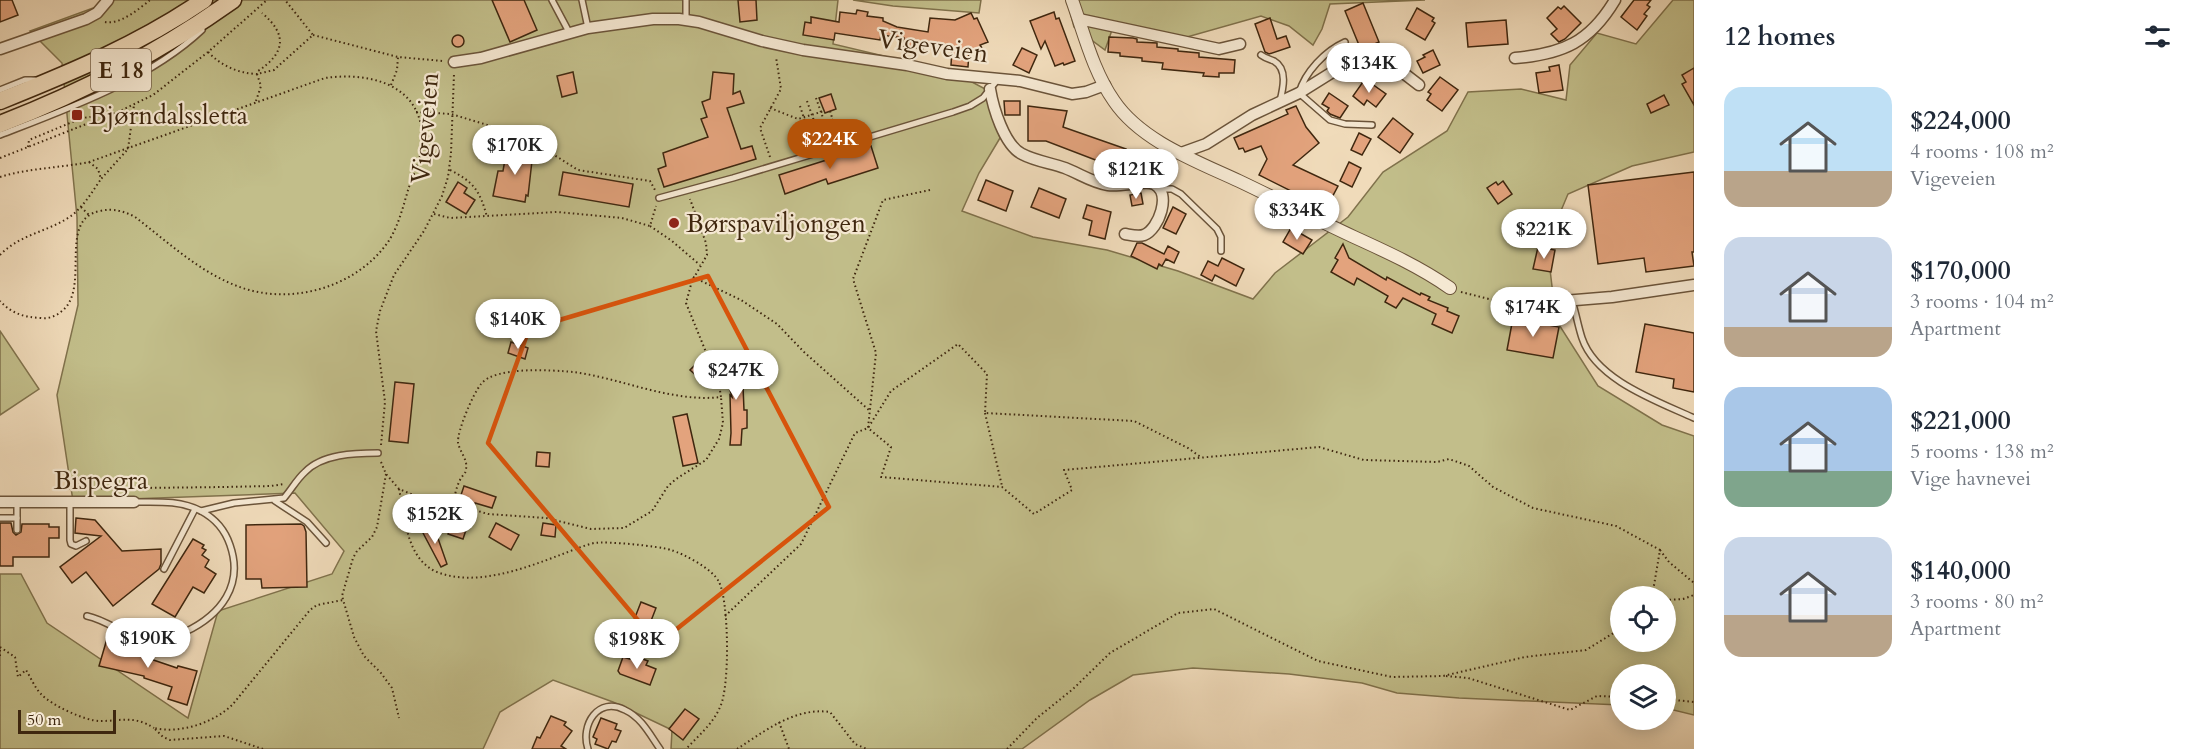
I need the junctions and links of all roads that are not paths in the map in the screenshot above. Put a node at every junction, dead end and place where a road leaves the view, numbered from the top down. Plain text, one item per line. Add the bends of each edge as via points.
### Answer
1 (108, 0) edge
2 (204, 0) edge
3 (233, 0) edge
4 (552, 0) edge
5 (582, 0) edge
6 (686, 0) edge
7 (1072, 0) edge
8 (1615, 0) edge
9 (1079, 19) junction
10 (686, 20) junction
11 (588, 28) junction
12 (569, 32) junction
13 (1345, 42) dead end
14 (1240, 44) dead end
15 (0, 49) edge
16 (1261, 55) dead end
17 (1515, 57) dead end
18 (454, 62) road end
19 (999, 78) junction
20 (52, 80) junction
21 (1105, 85) junction
22 (1419, 85) dead end
23 (990, 89) junction
24 (0, 90) edge
25 (1299, 93) junction
26 (0, 101) edge
27 (1279, 103) junction
28 (0, 124) edge
29 (1372, 125) dead end
30 (0, 135) edge
31 (1181, 153) junction
32 (1159, 189) junction
33 (659, 198) road end
34 (1125, 234) dead end
35 (1221, 251) dead end
36 (1694, 285) edge
37 (1450, 288) road end
38 (1572, 302) junction
39 (1515, 305) road end
40 (1694, 418) edge
41 (378, 453) road end
42 (274, 500) junction
43 (0, 502) edge
44 (17, 502) junction
45 (134, 502) joint
46 (70, 503) junction
47 (198, 510) junction
48 (0, 518) edge
49 (17, 518) junction
50 (17, 531) dead end
51 (86, 541) dead end
52 (326, 543) dead end
53 (164, 569) dead end
54 (87, 615) dead end
55 (588, 749) edge
56 (660, 749) edge

1 - 15 street via 97,13
2 - 20 highway, E 18 via 131,44
3 - 28 highway, E 18 via 151,54
3 - 30 lane via 182,49 120,84
4 - 12 lane
5 - 11 lane
6 - 10 lane
7 - 9 street
8 - 17 street via 1597,26 1568,47
9 - 14 street via 1219,49
9 - 21 street
10 - 11 street, Vigeveien via 653,19
10 - 19 street, Vigeveien via 777,45 947,74
11 - 12 street, Vigeveien
12 - 18 street, Vigeveien
13 - 25 lane via 1317,63
16 - 27 lane via 1276,62 1282,71
19 - 21 street, Vigeveien via 1072,94
19 - 23 lane, Vigeveien
20 - 24 lane via 25,80
20 - 26 highway, E 18
21 - 31 street via 1138,127
22 - 25 street via 1387,64 1372,60 1343,67
23 - 32 street, Vigeveien via 1002,128 1021,153 1099,183 1150,183
23 - 33 lane, Vigeveien via 970,106
25 - 27 street
25 - 29 lane via 1330,120
27 - 31 street via 1206,144
31 - 37 street via 1390,253
32 - 34 street via 1162,202 1152,228 1143,235
32 - 35 lane, Vigeveien via 1181,194 1217,229
36 - 38 street
38 - 39 street
38 - 40 lane via 1582,338 1600,365 1623,384
41 - 42 lane via 330,459 305,471 284,498
42 - 47 lane, Bispegra
42 - 52 lane via 307,522
43 - 44 street, Bispegra
44 - 46 street, Bispegra
44 - 49 lane
45 - 46 street, Bispegra
45 - 47 lane, Bispegra via 167,502
46 - 51 lane via 71,544
47 - 53 lane
47 - 54 lane, Bispegra via 217,522 228,537 235,570 226,598 203,623 158,642 138,639
48 - 49 lane
49 - 50 lane
55 - 56 lane via 585,738 590,718 597,710 609,706 624,709 637,718

